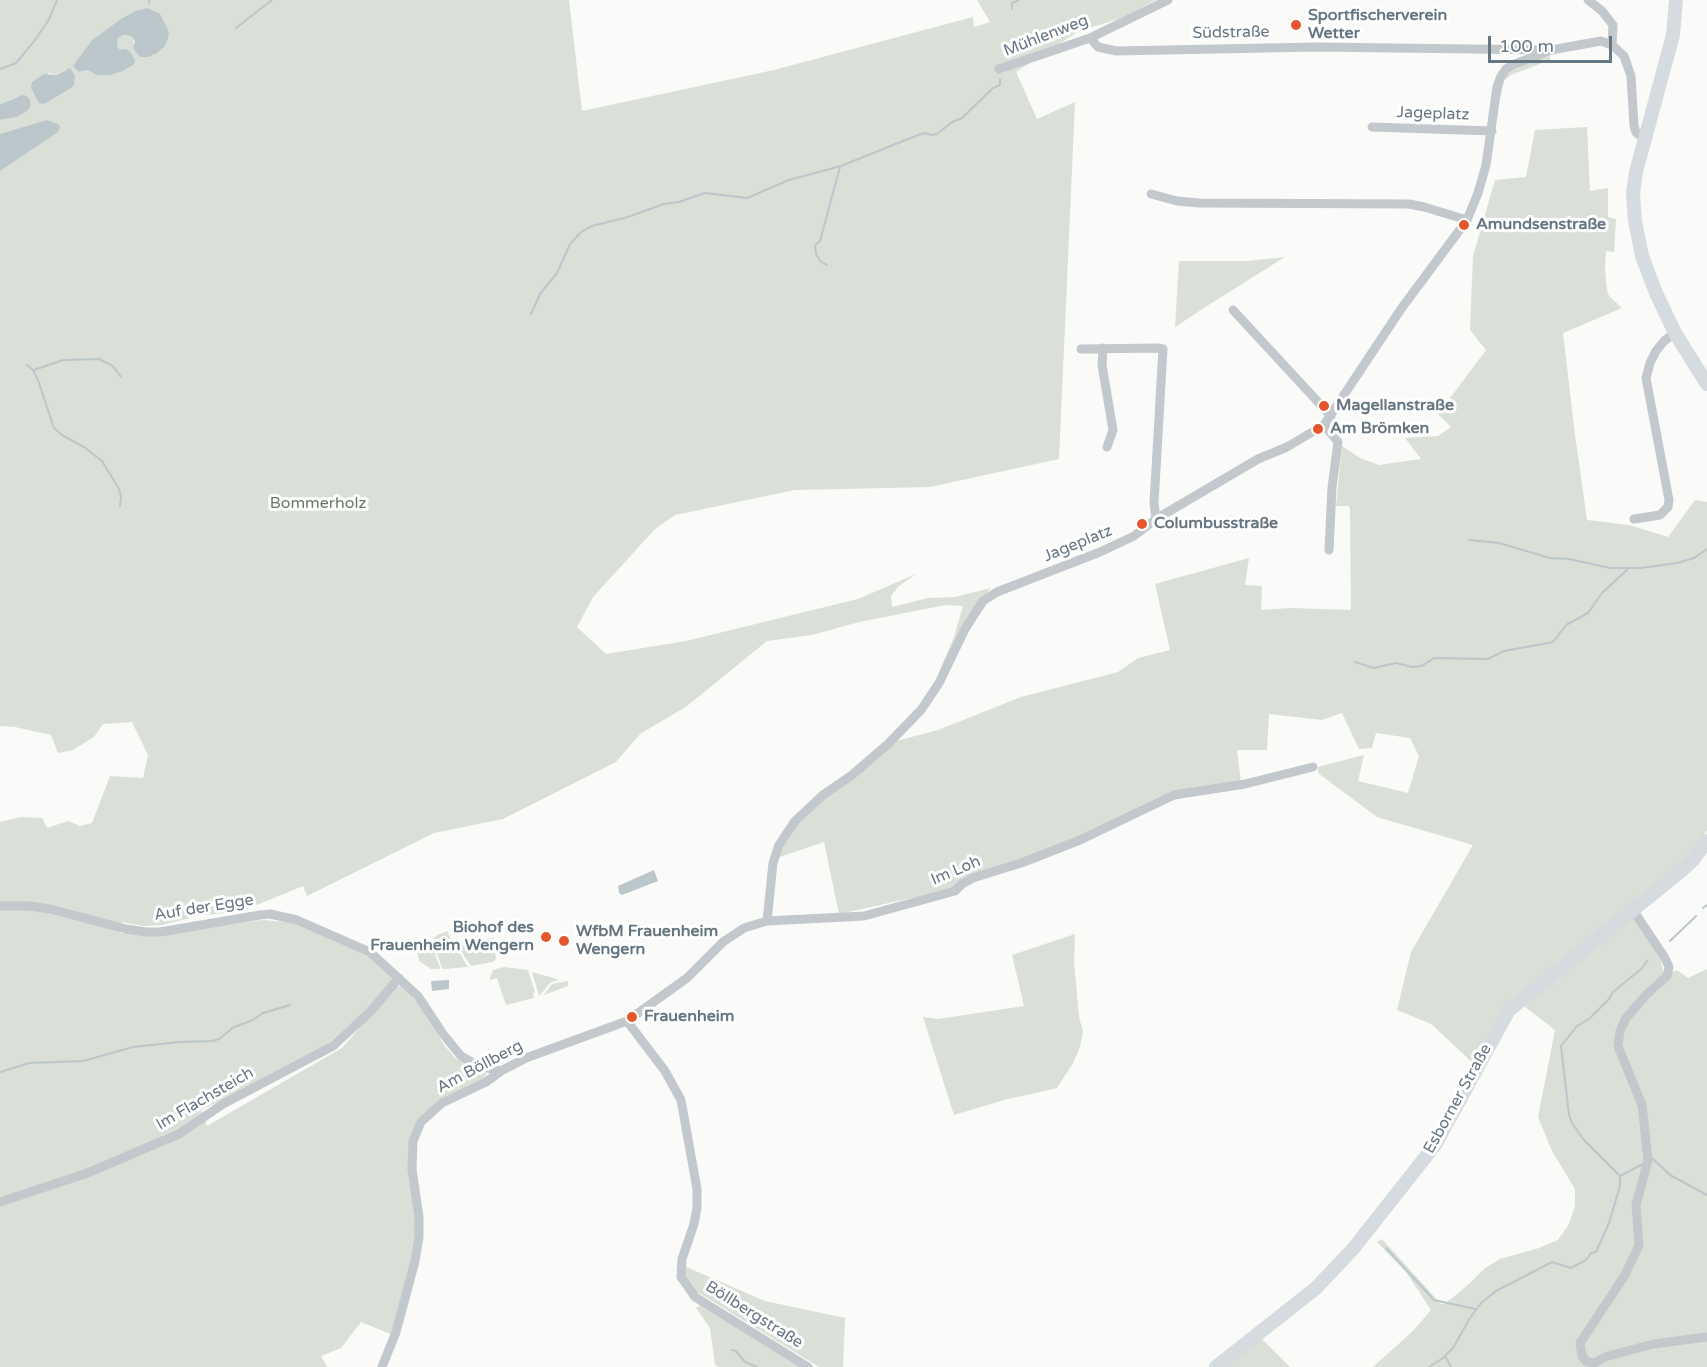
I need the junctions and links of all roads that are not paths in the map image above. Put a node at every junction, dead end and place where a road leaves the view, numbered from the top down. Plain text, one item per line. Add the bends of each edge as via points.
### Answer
1 (1168, 0) edge
2 (1588, 0) edge
3 (1676, 0) edge
4 (1090, 38) junction
5 (1612, 45) junction
6 (1551, 50) junction
7 (999, 69) dead end
8 (1372, 127) dead end
9 (1492, 131) junction
10 (1644, 139) junction
11 (1150, 194) dead end
12 (1467, 220) junction
13 (1233, 310) dead end
14 (1675, 333) junction
15 (1103, 348) junction
16 (1081, 349) dead end
17 (1707, 384) edge
18 (1332, 416) junction
19 (1324, 425) junction
20 (1107, 447) dead end
21 (1156, 519) junction
22 (1634, 519) dead end
23 (1329, 550) dead end
24 (1313, 767) dead end
25 (1707, 840) edge
26 (0, 906) edge
27 (1633, 910) junction
28 (767, 921) junction
29 (399, 978) junction
30 (627, 1020) junction
31 (501, 1071) junction
32 (0, 1202) edge
33 (1707, 1337) edge
34 (382, 1367) edge
35 (808, 1367) edge
36 (1216, 1367) edge

1 - 4 street, Mühlenweg
2 - 5 street via 1613,25
3 - 10 main road via 1673,35
4 - 6 street, Südstraße via 1098,47 1116,51 1316,47
4 - 7 street, Mühlenweg
5 - 6 street, Südstraße via 1601,41
5 - 10 street via 1624,56 1631,76 1634,126
6 - 9 street, Jageplatz via 1515,64 1501,76
8 - 9 street, Jageplatz
9 - 12 street, Jageplatz via 1482,179
10 - 14 main road via 1633,193 1635,221 1652,282
11 - 12 street via 1198,203 1409,204
12 - 18 street, Jageplatz via 1401,309
13 - 18 street
14 - 17 main road
14 - 22 street via 1656,351 1646,378 1668,507 1660,515
15 - 16 street
15 - 20 street via 1102,365 1113,424
15 - 21 street via 1163,349
18 - 19 street, Jageplatz
19 - 21 street, Jageplatz
19 - 23 street via 1338,442
21 - 28 street, Jageplatz via 1134,536 996,592 983,601 921,710 888,744 795,821 772,863
24 - 28 street, Im Loh via 1245,784 1174,795 1080,840 973,878 955,891 864,916
25 - 27 main road, Esborner Straße via 1693,860
26 - 29 street, Auf der Egge via 50,909 146,932 260,915 280,916 370,952
27 - 33 street via 1669,968 1667,976 1626,1018 1618,1046 1642,1105 1648,1160 1636,1205 1639,1245 1625,1275 1580,1343 1582,1356 1595,1363 1653,1344
27 - 36 main road, Esborner Straße via 1509,1010 1435,1146 1353,1249 1316,1288
28 - 30 street, Im Loh via 744,928 723,942 687,978
29 - 31 street, Auf der Egge via 461,1056 478,1066
29 - 32 street, Im Flachsteich via 333,1046 223,1104 179,1134 85,1174
30 - 31 street, Am Böllberg
30 - 35 street, Böllbergstraße via 681,1100 697,1189 681,1277 695,1297
31 - 34 street, Am Böllberg via 441,1103 416,1132 411,1153 419,1237 396,1332

